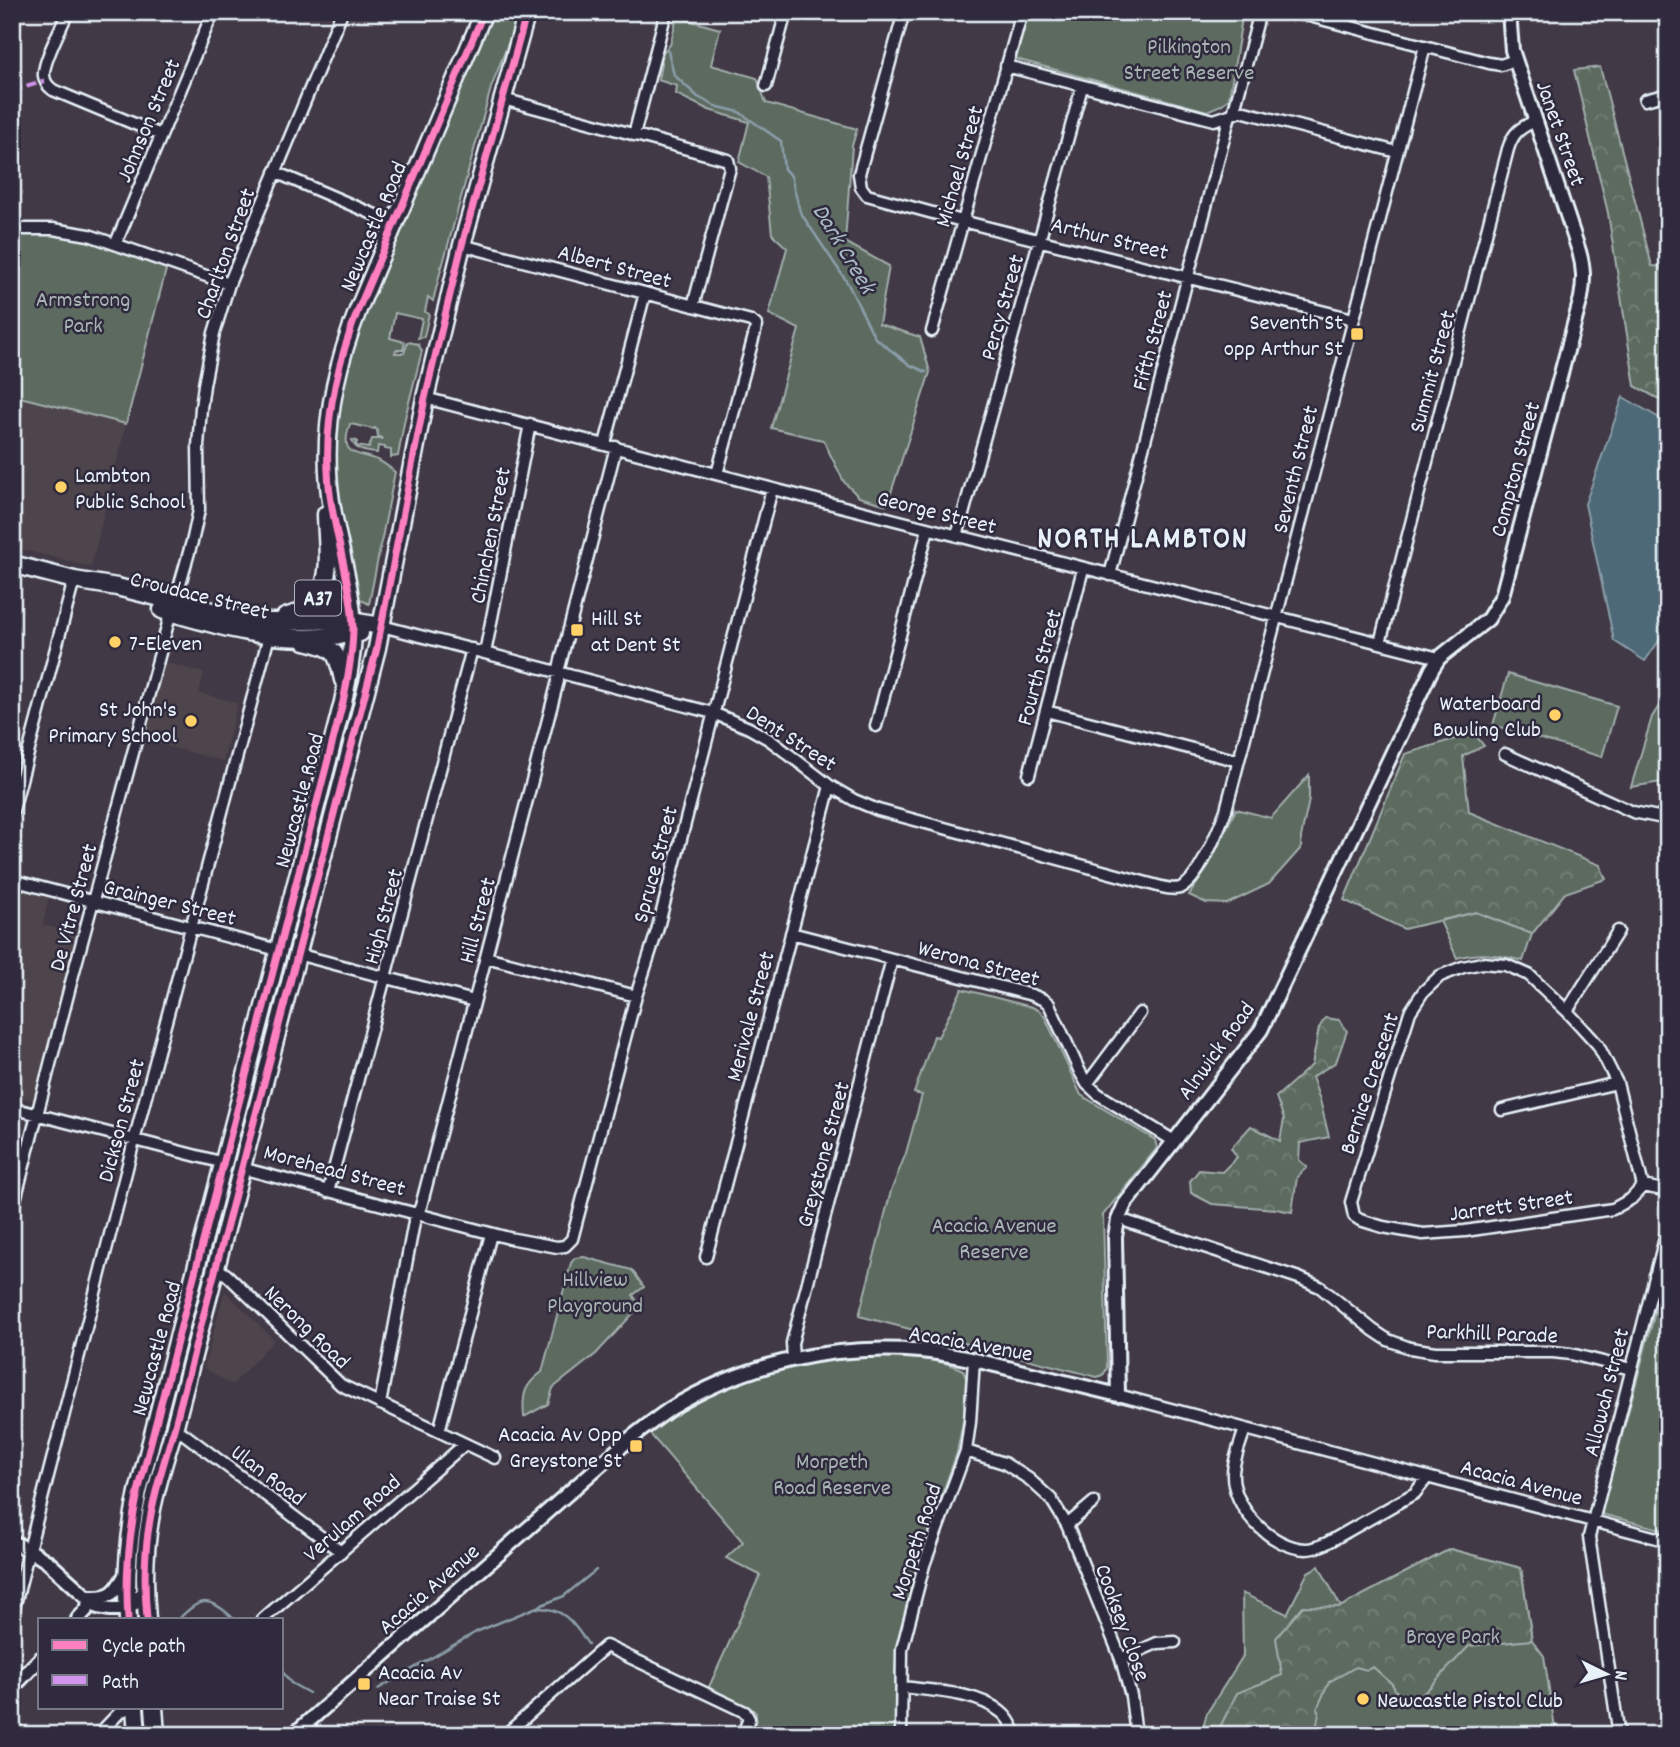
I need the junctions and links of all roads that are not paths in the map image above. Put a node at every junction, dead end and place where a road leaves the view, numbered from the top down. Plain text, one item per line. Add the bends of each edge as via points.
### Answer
1 (68, 12) edge
2 (213, 12) edge
3 (342, 12) edge
4 (484, 12) edge
5 (527, 12) edge
6 (666, 12) edge
7 (786, 12) edge
8 (904, 12) edge
9 (1022, 12) edge
10 (1260, 12) edge
11 (1294, 12) edge
12 (1509, 12) edge
13 (1323, 15) edge
14 (1425, 46) junction
15 (1515, 60) junction
16 (1006, 66) junction
17 (766, 86) dead end
18 (1082, 87) junction
19 (1668, 94) edge
20 (503, 99) junction
21 (1645, 100) dead end
22 (1231, 115) junction
23 (1536, 121) junction
24 (161, 135) junction
25 (634, 135) junction
26 (1397, 152) junction
27 (275, 172) junction
28 (962, 221) junction
29 (394, 223) junction
30 (12, 229) edge
31 (1040, 239) junction
32 (116, 243) junction
33 (462, 245) junction
34 (1583, 265) joint
35 (1188, 276) junction
36 (229, 284) junction
37 (645, 293) junction
38 (693, 306) junction
39 (1353, 319) junction
40 (932, 331) dead end
41 (425, 398) junction
42 (530, 424) junction
43 (605, 444) junction
44 (616, 447) junction
45 (328, 474) junction
46 (717, 474) junction
47 (772, 489) junction
48 (928, 529) junction
49 (957, 536) junction
50 (12, 564) edge
51 (1083, 569) junction
52 (1110, 575) junction
53 (74, 580) junction
54 (173, 607) junction
55 (1276, 618) junction
56 (258, 621) junction
57 (382, 626) junction
58 (352, 627) junction
59 (268, 636) junction
60 (287, 638) junction
61 (1380, 643) junction
62 (472, 649) junction
63 (485, 653) junction
64 (1439, 659) junction
65 (558, 672) junction
66 (346, 690) junction
67 (1046, 711) junction
68 (713, 713) junction
69 (876, 726) dead end
70 (1505, 754) dead end
71 (1239, 759) junction
72 (1029, 775) dead end
73 (830, 786) junction
74 (12, 814) edge
75 (1668, 819) edge
76 (12, 880) edge
77 (1177, 889) joint
78 (93, 902) junction
79 (191, 926) junction
80 (1618, 931) dead end
81 (791, 933) junction
82 (278, 950) junction
83 (298, 954) junction
84 (486, 957) junction
85 (892, 959) junction
86 (386, 977) junction
87 (636, 996) junction
88 (474, 1001) junction
89 (1567, 1011) junction
90 (1140, 1013) dead end
91 (1087, 1083) junction
92 (1617, 1083) junction
93 (12, 1108) edge
94 (1502, 1110) dead end
95 (37, 1114) junction
96 (134, 1140) junction
97 (1174, 1141) junction
98 (224, 1163) junction
99 (242, 1168) junction
100 (1643, 1186) junction
101 (1668, 1191) edge
102 (328, 1192) junction
103 (12, 1212) edge
104 (417, 1214) junction
105 (1354, 1216) joint
106 (1128, 1222) dead end
107 (1668, 1226) edge
108 (491, 1234) junction
109 (565, 1246) joint
110 (706, 1257) dead end
111 (197, 1260) junction
112 (215, 1267) junction
113 (1655, 1275) junction
114 (1668, 1278) edge
115 (793, 1359) junction
116 (974, 1360) junction
117 (1631, 1370) junction
118 (1118, 1395) junction
119 (380, 1404) junction
120 (174, 1429) junction
121 (1245, 1429) junction
122 (439, 1431) junction
123 (465, 1444) junction
124 (966, 1451) junction
125 (495, 1458) dead end
126 (1427, 1478) junction
127 (1094, 1502) dead end
128 (1592, 1522) junction
129 (1067, 1525) junction
130 (1668, 1541) edge
131 (12, 1542) edge
132 (29, 1550) junction
133 (341, 1552) junction
134 (127, 1573) junction
135 (145, 1589) junction
136 (89, 1597) junction
137 (128, 1614) edge
138 (12, 1616) edge
139 (79, 1618) edge
140 (147, 1618) edge
141 (264, 1618) edge
142 (1175, 1642) dead end
143 (1121, 1658) junction
144 (38, 1661) edge
145 (902, 1687) junction
146 (12, 1689) edge
147 (130, 1708) edge
148 (133, 1708) edge
149 (155, 1708) edge
150 (98, 1735) edge
151 (137, 1735) edge
152 (156, 1735) edge
153 (293, 1735) edge
154 (505, 1735) edge
155 (742, 1735) edge
156 (901, 1735) edge
157 (1016, 1735) edge
158 (1136, 1735) edge
159 (1619, 1735) edge

1 - 24 street via 44,68 48,86
2 - 24 street, Johnson Street
3 - 27 street, Charlton Street
4 - 29 highway, Newcastle Road
5 - 20 highway, Newcastle Road
6 - 25 street
7 - 17 street
8 - 28 street, Arthur Street via 859,174 861,187 867,195
9 - 16 street, Michael Street
10 - 22 street, Fifth Street
11 - 13 street
12 - 15 street, Janet Street
13 - 14 street
14 - 15 street via 1501,65
14 - 26 street, Seventh Street
15 - 23 street, Janet Street
16 - 18 street
16 - 28 street, Michael Street
18 - 22 street via 1214,120
18 - 31 street, Percy Street
19 - 21 street
20 - 25 street
20 - 33 highway, Newcastle Road
22 - 26 street via 1241,111
22 - 35 street, Fifth Street
23 - 34 street, Janet Street
23 - 61 street, Summit Street via 1517,130 1508,149
24 - 32 street, Johnson Street
25 - 38 street via 730,162
26 - 39 street, Seventh Street
27 - 29 street
27 - 36 street, Charlton Street
28 - 31 street, Arthur Street
28 - 40 street, Michael Street
29 - 45 highway, Newcastle Road via 339,366 328,429
30 - 32 street via 66,230
31 - 35 street, Arthur Street
31 - 49 street, Percy Street
32 - 36 street
33 - 37 street, Albert Street
33 - 41 highway, Newcastle Road
34 - 64 street, Compton Street via 1581,298 1502,596 1488,619
35 - 39 street, Arthur Street
35 - 52 street, Fifth Street
36 - 54 street, Charlton Street via 204,385 196,524
37 - 38 street, Albert Street
37 - 43 street
38 - 46 street, Albert Street via 756,325
39 - 55 street, Seventh Street
41 - 42 street, George Street
41 - 57 highway, Newcastle Road
42 - 43 street, George Street
42 - 63 street, Chinchen Street
43 - 44 street, George Street
44 - 46 street, George Street
44 - 65 street, Hill Street
45 - 56 highway, A37 via 323,590 313,604 299,612
45 - 58 highway, Newcastle Road
46 - 47 street, George Street
47 - 48 street, George Street
47 - 68 street, Spruce Street
48 - 49 street, George Street
48 - 69 street
49 - 51 street, George Street
50 - 53 highway, Croudace Street / A37
51 - 52 street, George Street
51 - 67 street, Fourth Street
52 - 55 street, George Street
53 - 54 highway, Croudace Street / A37 via 117,587
53 - 74 street
54 - 56 highway, Croudace Street / A37
54 - 59 highway, Croudace Street / A37
54 - 78 street, De Vitre Street
55 - 61 street, George Street
55 - 71 street, Seventh Street
56 - 58 highway, Croudace Street / A37
57 - 58 highway, Croudace Street / A37
57 - 62 street, Dent Street
57 - 83 highway, Newcastle Road
58 - 60 highway, Croudace Street / A37
58 - 66 highway, Newcastle Road
59 - 60 highway, Croudace Street / A37
59 - 79 street, Dickson Street
60 - 66 highway via 322,645 335,653
61 - 64 street, George Street
62 - 63 street, Dent Street
62 - 86 street, High Street
63 - 65 street, Dent Street
64 - 97 street, Alnwick Road via 1261,1030
65 - 68 street, Dent Street
65 - 84 street, Hill Street
66 - 82 highway, Newcastle Road
67 - 71 street
67 - 72 street, Fourth Street
68 - 73 street, Dent Street via 770,740
68 - 87 street, Spruce Street
70 - 75 street via 1633,812
71 - 77 street, Seventh Street via 1212,844 1188,883
73 - 77 street, Dent Street via 906,819
73 - 81 street, Merivale Street
76 - 78 street, Grainger Street
78 - 79 street, Grainger Street
78 - 95 street, De Vitre Street
79 - 82 street, Grainger Street
79 - 96 street, Dickson Street
80 - 89 street
81 - 85 street, Werona Street
81 - 110 street, Merivale Street
82 - 98 highway, Newcastle Road
83 - 86 street
83 - 99 highway, Newcastle Road
84 - 87 street
84 - 88 street, Hill Street
85 - 91 street, Werona Street via 1044,1000
85 - 115 street, Greystone Street via 792,1343
86 - 88 street
86 - 102 street, High Street
87 - 109 street, Spruce Street via 572,1239
88 - 104 street, Hill Street
89 - 92 street, Bernice Crescent via 1598,1045
89 - 105 street, Bernice Crescent via 1529,975 1506,965 1482,962 1463,967 1440,976 1423,992 1410,1012 1350,1202
90 - 91 street
91 - 97 street, Werona Street
92 - 94 street
92 - 100 street, Bernice Crescent
93 - 95 street, Morehead Street
95 - 96 street, Morehead Street
95 - 103 street, De Vitre Street
96 - 98 street, Morehead Street
96 - 132 street, Dickson Street
97 - 118 street, Alnwick Road via 1125,1204 1117,1224
98 - 99 highway, Morehead Street
98 - 111 highway, Newcastle Road
99 - 102 street, Morehead Street
99 - 112 highway, Newcastle Road
100 - 101 street
100 - 105 street, Jarrett Street via 1632,1199 1613,1209 1465,1231 1423,1234
102 - 104 street, Morehead Street
104 - 108 street, Morehead Street
104 - 119 street, Hill Street
106 - 117 street, Parkhill Parade via 1320,1287 1373,1330 1410,1348 1553,1352
107 - 113 street, Allowah Street
108 - 109 street, Morehead Street
108 - 122 street
111 - 112 highway
111 - 134 highway, Newcastle Road via 138,1492
112 - 119 street, Nerong Road via 341,1385
112 - 120 highway, Newcastle Road
113 - 114 street
113 - 117 street, Allowah Street
115 - 116 street, Acacia Avenue via 880,1349
115 - 153 street, Acacia Avenue via 704,1390 631,1438
116 - 118 street, Acacia Avenue
116 - 124 street, Morpeth Road
117 - 128 street, Allowah Street
118 - 121 street, Acacia Avenue
119 - 122 street, Nerong Road
120 - 133 street, Ulan Road
120 - 135 highway, Newcastle Road via 150,1520
121 - 126 street, Acacia Avenue
121 - 126 street via 1233,1471 1245,1510 1259,1528 1304,1549 1327,1543 1415,1493
122 - 123 street, Nerong Road
123 - 125 street, Nerong Road
123 - 133 street, Verulam Road
124 - 129 street, Cooksey Close via 1004,1463 1029,1479 1051,1499
124 - 145 street, Morpeth Road via 924,1565 902,1649
126 - 128 street, Acacia Avenue
127 - 129 street
128 - 130 street, Acacia Avenue
128 - 159 street, Allowah Street via 1589,1537
129 - 143 street, Cooksey Close
131 - 132 street
132 - 136 street
132 - 138 street, Dickson Street
133 - 141 street, Verulam Road
134 - 136 street via 114,1593
134 - 137 highway, Newcastle Road
135 - 137 street
135 - 140 highway, Newcastle Road
136 - 137 street via 100,1607
136 - 139 street via 88,1608
142 - 143 street via 1157,1643
143 - 158 street, Cooksey Close
144 - 146 street
145 - 156 street, Morpeth Road
145 - 157 street via 985,1701 1004,1713
147 - 150 street via 120,1712
148 - 151 highway
149 - 152 highway
154 - 155 street via 606,1646 745,1712 749,1719

